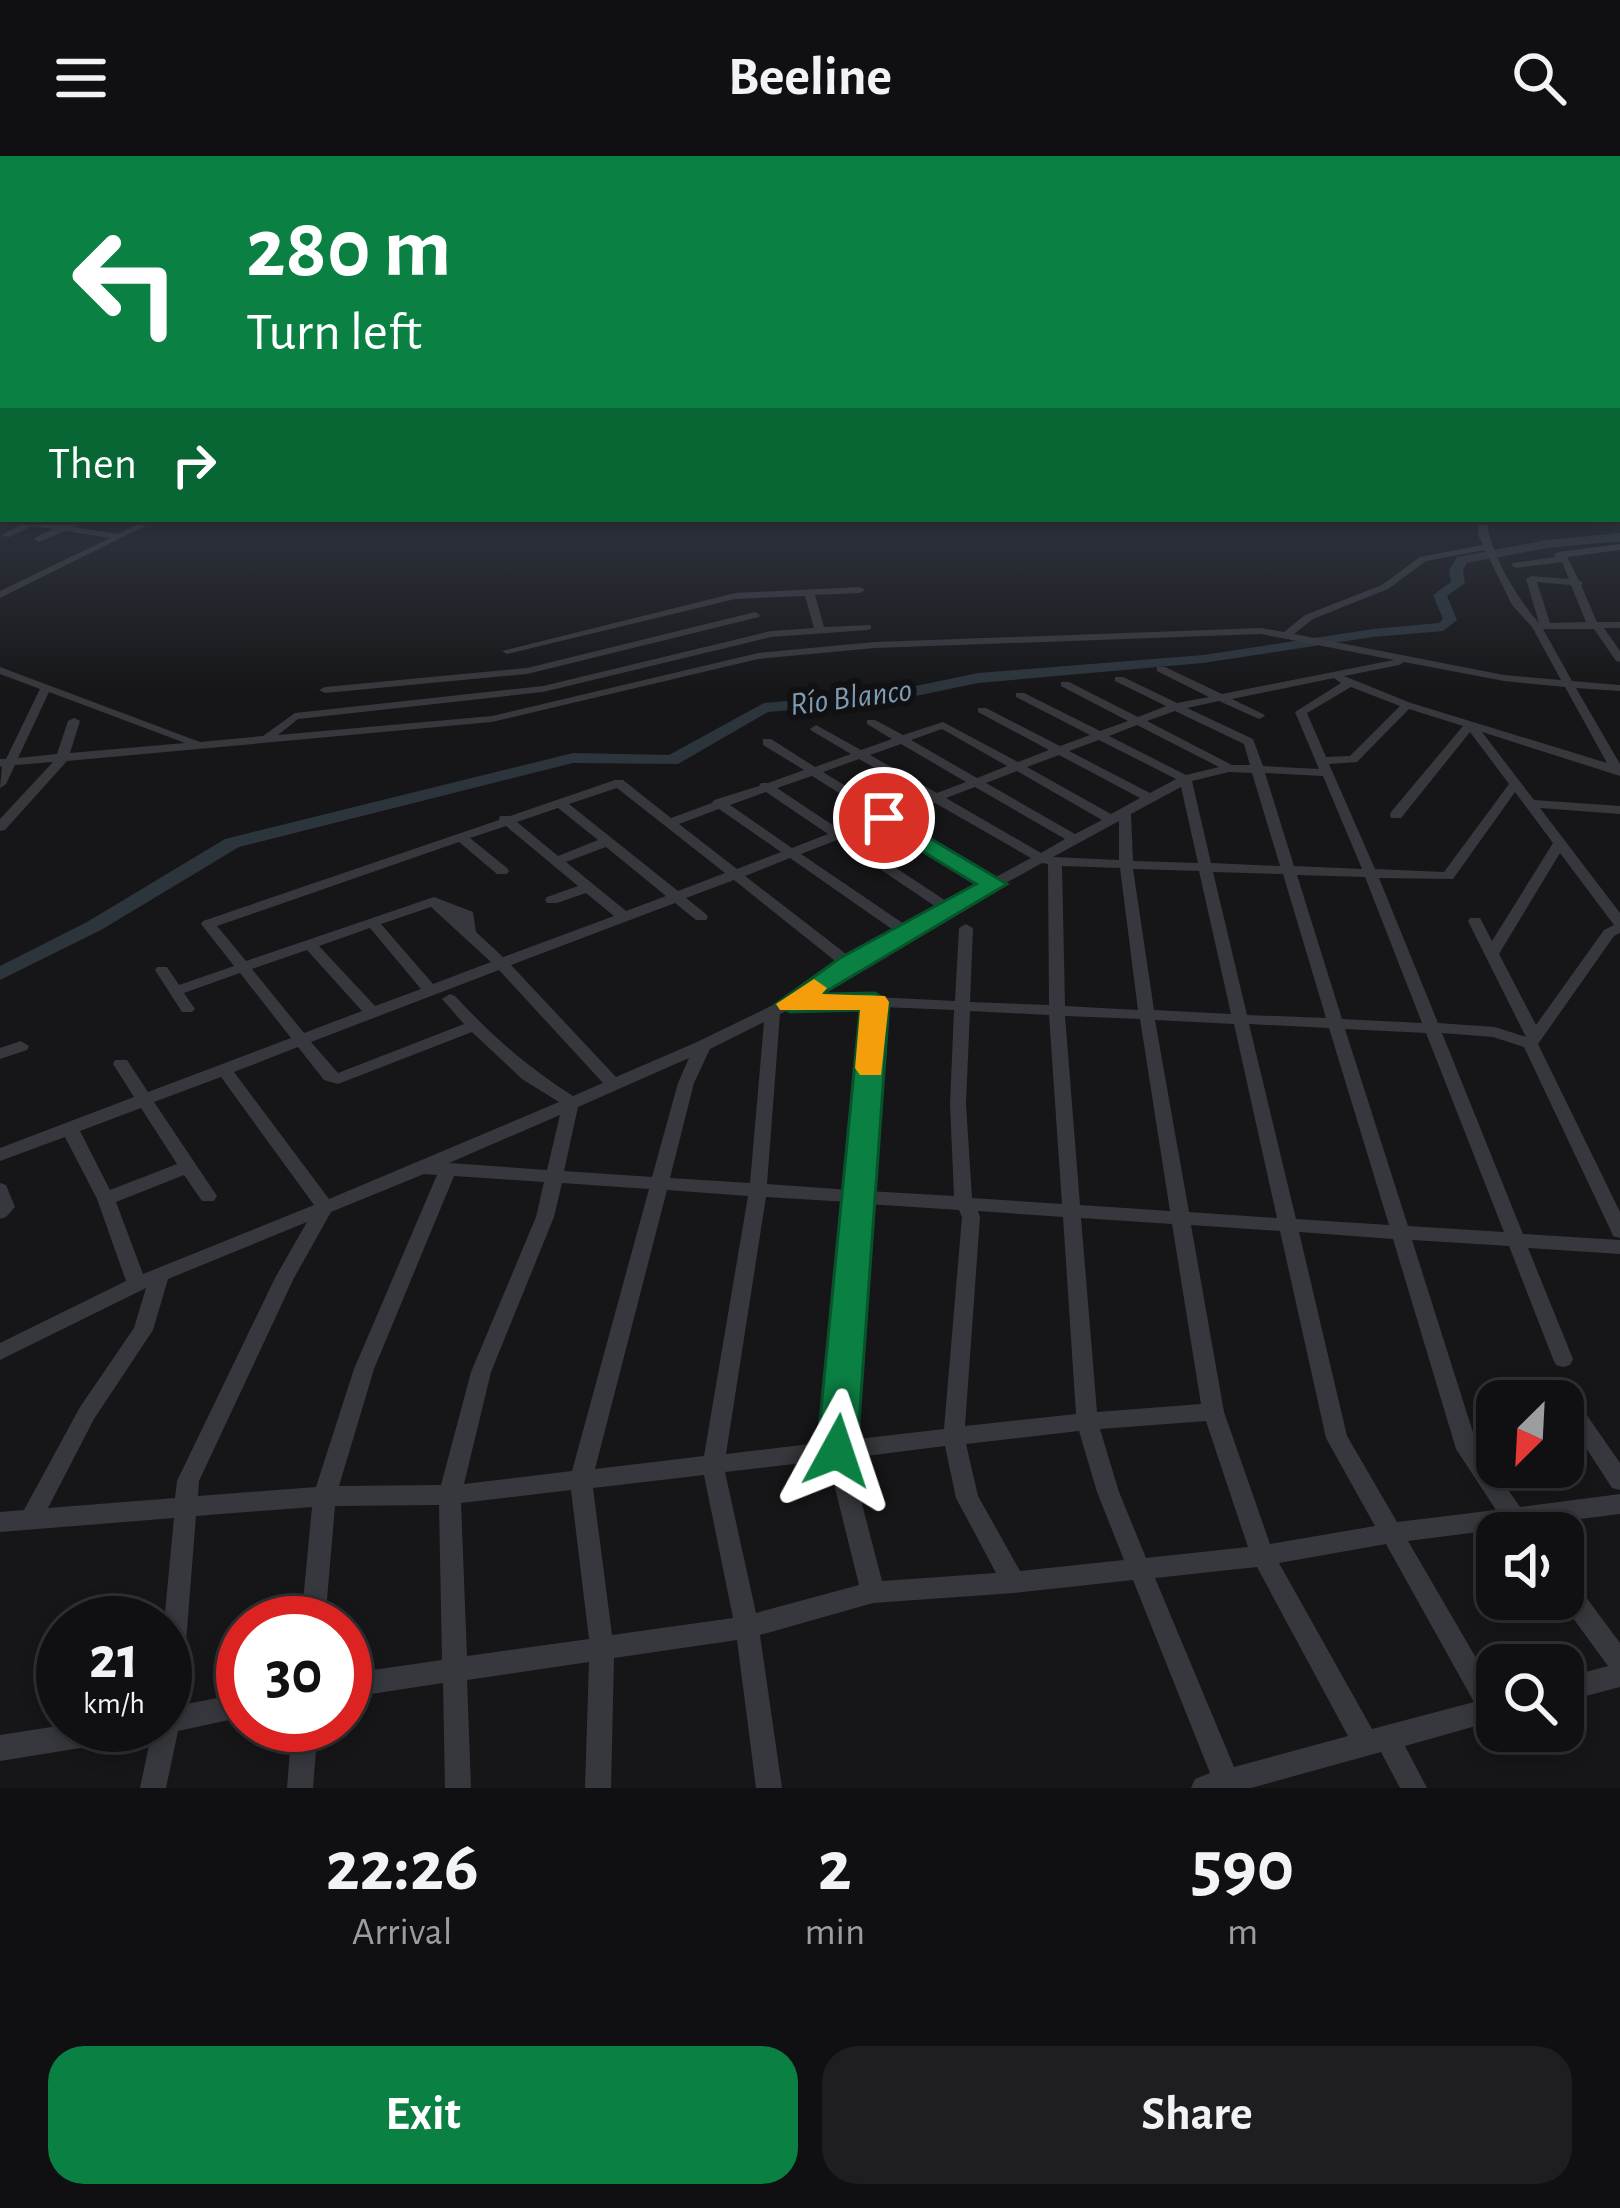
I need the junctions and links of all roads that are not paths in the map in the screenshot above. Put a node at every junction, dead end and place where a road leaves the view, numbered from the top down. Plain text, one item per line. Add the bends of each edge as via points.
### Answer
1 (112, 540) edge
2 (1490, 540) edge
3 (1620, 547) edge
4 (1495, 555) junction
5 (1520, 565) junction
6 (1531, 579) junction
7 (1578, 583) junction
8 (809, 592) junction
9 (0, 595) edge
10 (735, 596) junction
11 (755, 615) junction
12 (1541, 626) junction
13 (1595, 626) junction
14 (1620, 626) edge
15 (867, 627) junction
16 (818, 629) junction
17 (789, 631) junction
18 (1287, 635) junction
19 (874, 645) junction
20 (1620, 659) edge
21 (1408, 661) junction
22 (1161, 669) dead end
23 (527, 671) junction
24 (2, 676) edge
25 (1119, 679) dead end
26 (1341, 680) junction
27 (1065, 684) dead end
28 (46, 687) junction
29 (1571, 687) junction
30 (1620, 688) edge
31 (543, 689) junction
32 (326, 690) dead end
33 (1020, 695) dead end
34 (1218, 697) junction
35 (1407, 705) junction
36 (562, 706) junction
37 (1174, 707) junction
38 (982, 710) dead end
39 (1258, 716) dead end
40 (1137, 721) junction
41 (74, 722) dead end
42 (871, 722) dead end
43 (1470, 725) junction
44 (816, 729) dead end
45 (1098, 735) junction
46 (267, 738) junction
47 (903, 739) junction
48 (767, 742) dead end
49 (196, 743) junction
50 (1056, 751) junction
51 (860, 754) junction
52 (62, 759) junction
53 (6, 763) edge
54 (1015, 767) junction
55 (1325, 767) junction
56 (1229, 768) junction
57 (1261, 769) junction
58 (812, 770) junction
59 (1620, 772) edge
60 (1186, 779) junction
61 (975, 783) junction
62 (0, 784) edge
63 (1514, 784) junction
64 (765, 786) junction
65 (934, 799) junction
66 (1151, 800) junction
67 (560, 802) junction
68 (718, 803) junction
69 (1528, 803) junction
70 (1620, 810) edge
71 (1396, 815) dead end
72 (1119, 817) junction
73 (884, 818) junction
74 (505, 819) junction
75 (670, 822) junction
76 (0, 827) edge
77 (459, 836) junction
78 (839, 836) junction
79 (1076, 840) junction
80 (608, 841) junction
81 (1558, 845) junction
82 (790, 855) junction
83 (559, 860) junction
84 (1048, 860) junction
85 (1126, 866) junction
86 (1208, 868) junction
87 (502, 871) dead end
88 (1292, 872) junction
89 (737, 874) junction
90 (1372, 875) junction
91 (994, 884) junction
92 (586, 889) junction
93 (675, 897) junction
94 (552, 900) dead end
95 (949, 909) junction
96 (623, 916) junction
97 (701, 916) dead end
98 (372, 922) junction
99 (1475, 922) dead end
100 (1620, 925) edge
101 (966, 928) dead end
102 (906, 932) junction
103 (310, 945) junction
104 (1491, 955) junction
105 (502, 964) junction
106 (849, 964) junction
107 (244, 969) junction
108 (162, 970) dead end
109 (175, 992) junction
110 (432, 992) junction
111 (450, 999) dead end
112 (875, 1002) junction
113 (781, 1006) junction
114 (965, 1007) junction
115 (187, 1009) dead end
116 (373, 1012) junction
117 (1057, 1012) junction
118 (1147, 1016) junction
119 (1240, 1020) junction
120 (1337, 1024) junction
121 (474, 1025) junction
122 (1432, 1028) junction
123 (1533, 1041) junction
124 (301, 1042) junction
125 (21, 1046) dead end
126 (703, 1046) junction
127 (0, 1054) edge
128 (675, 1059) junction
129 (121, 1064) dead end
130 (693, 1069) junction
131 (225, 1071) junction
132 (614, 1085) junction
133 (148, 1101) junction
134 (571, 1102) junction
135 (70, 1129) junction
136 (0, 1155) edge
137 (188, 1167) junction
138 (422, 1168) junction
139 (448, 1170) junction
140 (556, 1174) junction
141 (660, 1182) junction
142 (0, 1189) edge
143 (758, 1189) junction
144 (208, 1196) dead end
145 (861, 1197) junction
146 (106, 1199) junction
147 (326, 1207) junction
148 (970, 1207) junction
149 (0, 1212) edge
150 (1070, 1212) junction
151 (1179, 1216) junction
152 (1284, 1222) junction
153 (1397, 1230) junction
154 (1620, 1231) edge
155 (1515, 1238) junction
156 (1620, 1247) edge
157 (148, 1280) junction
158 (0, 1352) edge
159 (1563, 1359) dead end
160 (1213, 1412) junction
161 (1087, 1421) junction
162 (1584, 1427) edge
163 (955, 1436) junction
164 (837, 1451) junction
165 (713, 1465) junction
166 (581, 1480) junction
167 (1620, 1481) edge
168 (450, 1495) junction
169 (325, 1496) junction
170 (1620, 1504) edge
171 (182, 1511) junction
172 (1510, 1512) edge
173 (1584, 1512) edge
174 (30, 1521) junction
175 (0, 1522) edge
176 (1476, 1528) edge
177 (1391, 1533) junction
178 (1263, 1556) junction
179 (1139, 1566) junction
180 (1014, 1582) junction
181 (873, 1592) junction
182 (172, 1596) edge
183 (316, 1596) edge
184 (1584, 1614) edge
185 (747, 1628) junction
186 (602, 1651) junction
187 (1620, 1663) edge
188 (457, 1672) junction
189 (1620, 1675) edge
190 (1476, 1676) edge
191 (372, 1683) edge
192 (1584, 1684) edge
193 (1476, 1714) edge
194 (1378, 1743) junction
195 (36, 1747) edge
196 (156, 1752) edge
197 (303, 1752) edge
198 (1, 1754) edge
199 (1216, 1785) edge
200 (153, 1788) edge
201 (300, 1788) edge
202 (458, 1788) edge
203 (598, 1788) edge
204 (770, 1788) edge
205 (1414, 1788) edge

1 - 9 street
2 - 4 street
3 - 5 street
4 - 5 street
4 - 12 street via 1517,605
4 - 18 street via 1423,559
5 - 6 street
5 - 7 street via 1563,559
6 - 7 street
6 - 12 street
7 - 13 street
8 - 10 street
8 - 15 street via 859,586
8 - 16 street
10 - 11 street
10 - 23 street via 507,651
11 - 17 street
11 - 23 street
12 - 13 street
12 - 29 street
13 - 14 street
13 - 20 street
15 - 16 street
15 - 19 street
16 - 17 street
17 - 31 street
18 - 19 street
18 - 21 street
19 - 36 street via 758,656
21 - 26 street
21 - 29 street
22 - 34 street
23 - 31 street
23 - 32 street
24 - 28 street
25 - 37 street
26 - 34 street
26 - 35 street
26 - 55 street via 1301,712
27 - 40 street
28 - 49 street
28 - 53 street
29 - 30 street
29 - 59 street
31 - 36 street
31 - 46 street via 295,716
33 - 45 street
34 - 37 street
34 - 39 street
35 - 43 street
35 - 55 street via 1353,759
36 - 46 street
37 - 40 street
37 - 57 street via 1246,739
38 - 50 street
40 - 45 street
40 - 56 street
41 - 52 street
42 - 47 street
43 - 59 street
43 - 63 street
43 - 71 street
44 - 51 street
45 - 50 street
45 - 60 street
46 - 49 street
47 - 51 street
47 - 54 street via 943,725
47 - 61 street
48 - 58 street
49 - 52 street
50 - 54 street
50 - 66 street
51 - 58 street
51 - 65 street
52 - 53 street
52 - 76 street
53 - 62 street
54 - 61 street
54 - 72 street
55 - 57 street
55 - 90 street
56 - 57 street
56 - 60 street
57 - 88 street
58 - 64 street
58 - 73 street
60 - 66 street
60 - 86 street
61 - 65 street
61 - 79 street
63 - 69 street
63 - 90 street via 1448,876
64 - 68 street
64 - 78 street
65 - 73 street
65 - 84 street
66 - 72 street
67 - 74 street
67 - 75 street via 619,782
67 - 80 street
68 - 75 street
68 - 82 street
69 - 70 street
69 - 81 street
72 - 79 street
72 - 85 street
73 - 78 street
73 - 91 street
74 - 77 street
74 - 83 street
75 - 89 street
77 - 87 street
77 - 107 street via 208,924
78 - 82 street
78 - 95 street
79 - 84 street
80 - 83 street
80 - 93 street
81 - 100 street
81 - 104 street
82 - 89 street
82 - 102 street
83 - 92 street
84 - 85 street
84 - 91 street
84 - 117 street
85 - 86 street
85 - 118 street
86 - 88 street
86 - 119 street
88 - 90 street
88 - 120 street
89 - 93 street
89 - 106 street
90 - 122 street
91 - 95 street
92 - 94 street
92 - 96 street
93 - 96 street
93 - 97 street
95 - 102 street
96 - 105 street
98 - 103 street
98 - 105 street via 434,902
98 - 110 street
99 - 104 street
100 - 123 street
101 - 114 street
102 - 106 street
103 - 107 street
103 - 116 street
104 - 123 street
105 - 110 street
105 - 132 street
106 - 113 street
107 - 109 street
107 - 124 street
108 - 109 street
109 - 115 street
110 - 116 street
111 - 121 street
112 - 113 street
112 - 114 street
112 - 145 street
113 - 126 street
113 - 143 street
114 - 117 street
114 - 148 street via 958,1104
116 - 124 street
117 - 118 street
117 - 150 street
118 - 119 street
118 - 151 street
119 - 120 street
119 - 152 street
120 - 122 street
120 - 153 street
121 - 124 street via 338,1079
121 - 134 street
122 - 123 street
122 - 155 street
123 - 154 street
124 - 131 street
125 - 127 street
126 - 128 street
126 - 130 street
128 - 130 street
128 - 132 street
129 - 133 street
130 - 141 street
131 - 133 street
131 - 147 street
132 - 134 street
133 - 135 street
133 - 137 street
134 - 138 street
134 - 140 street
135 - 136 street
135 - 146 street
137 - 144 street
137 - 146 street
138 - 139 street
138 - 147 street
139 - 140 street
139 - 169 street via 398,1282
140 - 141 street
140 - 168 street via 482,1372
141 - 143 street
141 - 166 street
142 - 149 street
143 - 145 street
143 - 165 street
145 - 148 street
145 - 164 street
146 - 157 street
147 - 157 street
147 - 171 street via 198,1456
148 - 150 street
148 - 163 street
150 - 151 street
150 - 161 street
151 - 152 street
151 - 160 street
152 - 153 street
152 - 177 street via 1336,1438
153 - 155 street
153 - 172 street via 1467,1449
155 - 156 street
155 - 159 street
157 - 158 street
157 - 174 street via 143,1330
160 - 161 street
160 - 178 street
161 - 163 street
161 - 179 street
162 - 167 street
163 - 164 street
163 - 180 street via 967,1498
164 - 165 street
164 - 181 street
165 - 166 street
165 - 185 street
166 - 168 street
166 - 186 street
168 - 169 street
168 - 188 street
169 - 171 street
169 - 183 street
170 - 173 street
171 - 174 street
171 - 182 street
174 - 175 street
176 - 177 street
177 - 178 street
177 - 190 street
178 - 179 street
178 - 194 street
179 - 180 street
179 - 199 street
180 - 181 street
181 - 185 street
184 - 187 street
185 - 186 street
185 - 204 street
186 - 188 street
186 - 203 street
188 - 191 street
188 - 202 street
189 - 192 street
193 - 194 street
194 - 199 street
194 - 205 street
195 - 198 street
196 - 200 street
197 - 201 street

